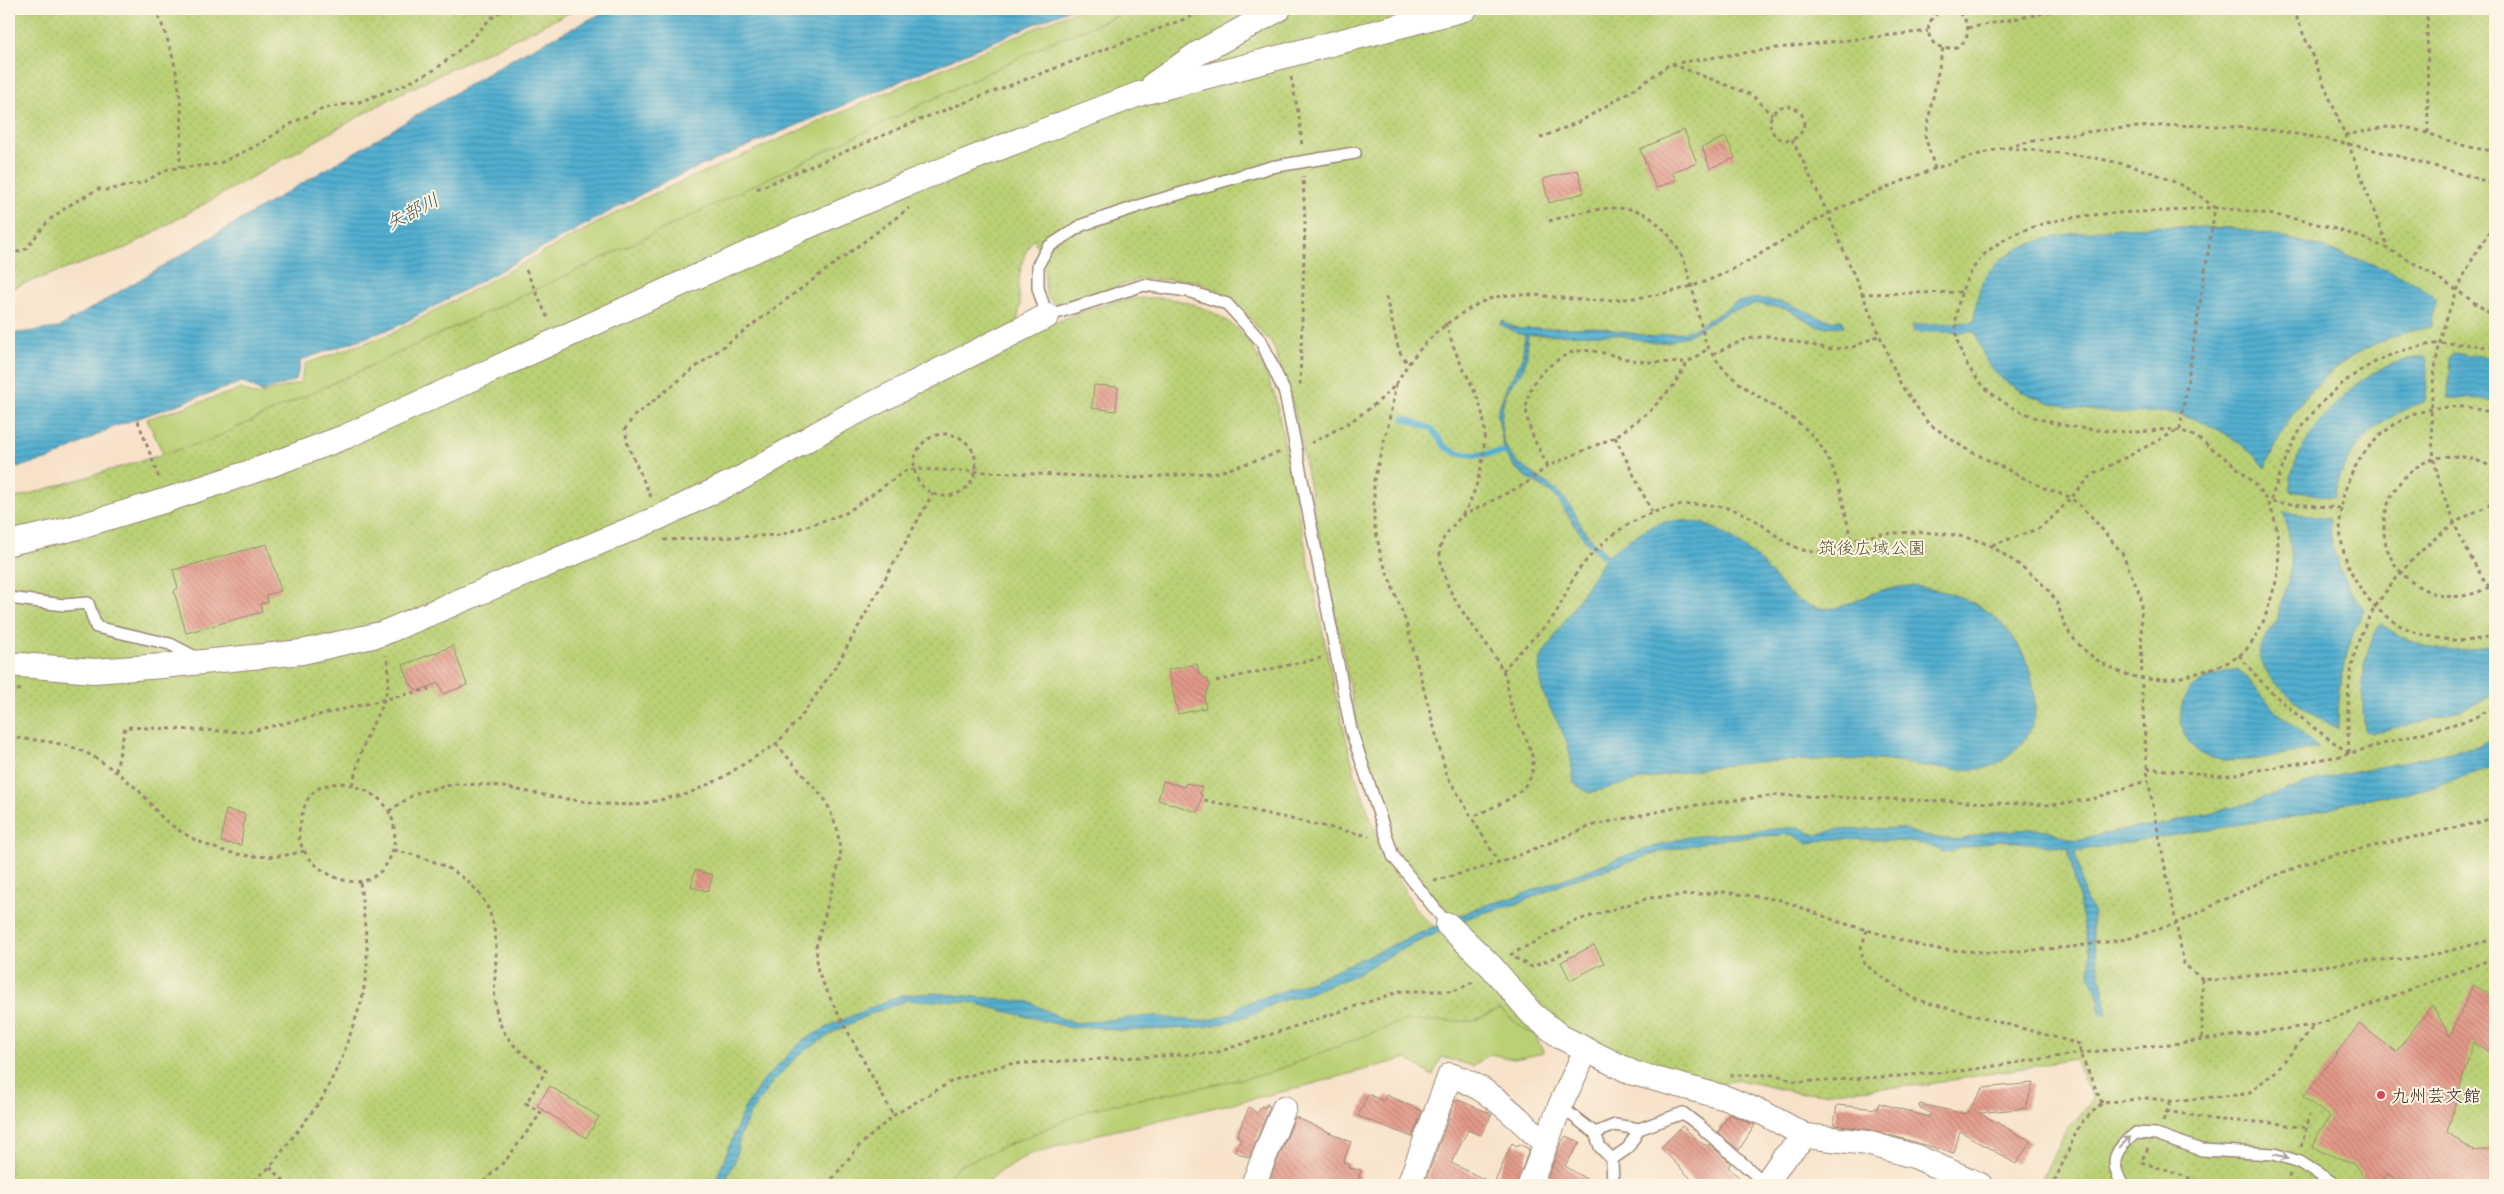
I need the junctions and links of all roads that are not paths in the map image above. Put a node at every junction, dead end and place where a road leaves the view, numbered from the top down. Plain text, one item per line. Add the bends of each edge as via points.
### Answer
1 (1279, 9) edge
2 (1465, 9) edge
3 (1140, 94) junction
4 (1355, 153) dead end
5 (1047, 316) junction
6 (9, 543) edge
7 (9, 598) edge
8 (204, 662) junction
9 (9, 664) edge
10 (1448, 926) joint
11 (1586, 1050) junction
12 (1560, 1106) junction
13 (1284, 1108) dead end
14 (1639, 1129) junction
15 (1595, 1133) junction
16 (1806, 1136) junction
17 (1545, 1143) junction
18 (1612, 1160) junction
19 (1765, 1184) edge
20 (1252, 1185) edge
21 (1409, 1185) edge
22 (1530, 1185) edge
23 (1613, 1185) edge
24 (1980, 1185) edge
25 (2123, 1185) edge
26 (2336, 1185) edge

1 - 3 street via 1197,54
2 - 3 street
3 - 6 street via 909,183 799,230 347,436 167,500 67,530
4 - 5 lane via 1271,167 1082,225 1048,247 1038,265 1038,288
5 - 8 street via 839,421 743,477 660,517 381,634 302,652
5 - 10 lane via 1144,285 1188,291 1227,304 1261,341 1284,392 1351,730 1393,856
7 - 8 lane via 64,604 88,603 96,627 170,644
8 - 9 street via 94,671
10 - 11 street via 1501,960 1532,1014
11 - 12 street
11 - 16 street via 1633,1073 1726,1098
12 - 15 lane
12 - 17 street
13 - 20 street
14 - 15 lane via 1615,1125
14 - 18 lane via 1628,1148
14 - 19 lane via 1683,1113
15 - 18 lane via 1600,1147
16 - 19 street via 1783,1159
16 - 24 street via 1867,1143 1916,1158
17 - 21 street via 1471,1081 1450,1075
17 - 22 street
18 - 23 lane
25 -> 26 lane via 2116,1175 2114,1160 2121,1144 2136,1133 2156,1134 2202,1150 2274,1154 2300,1162

